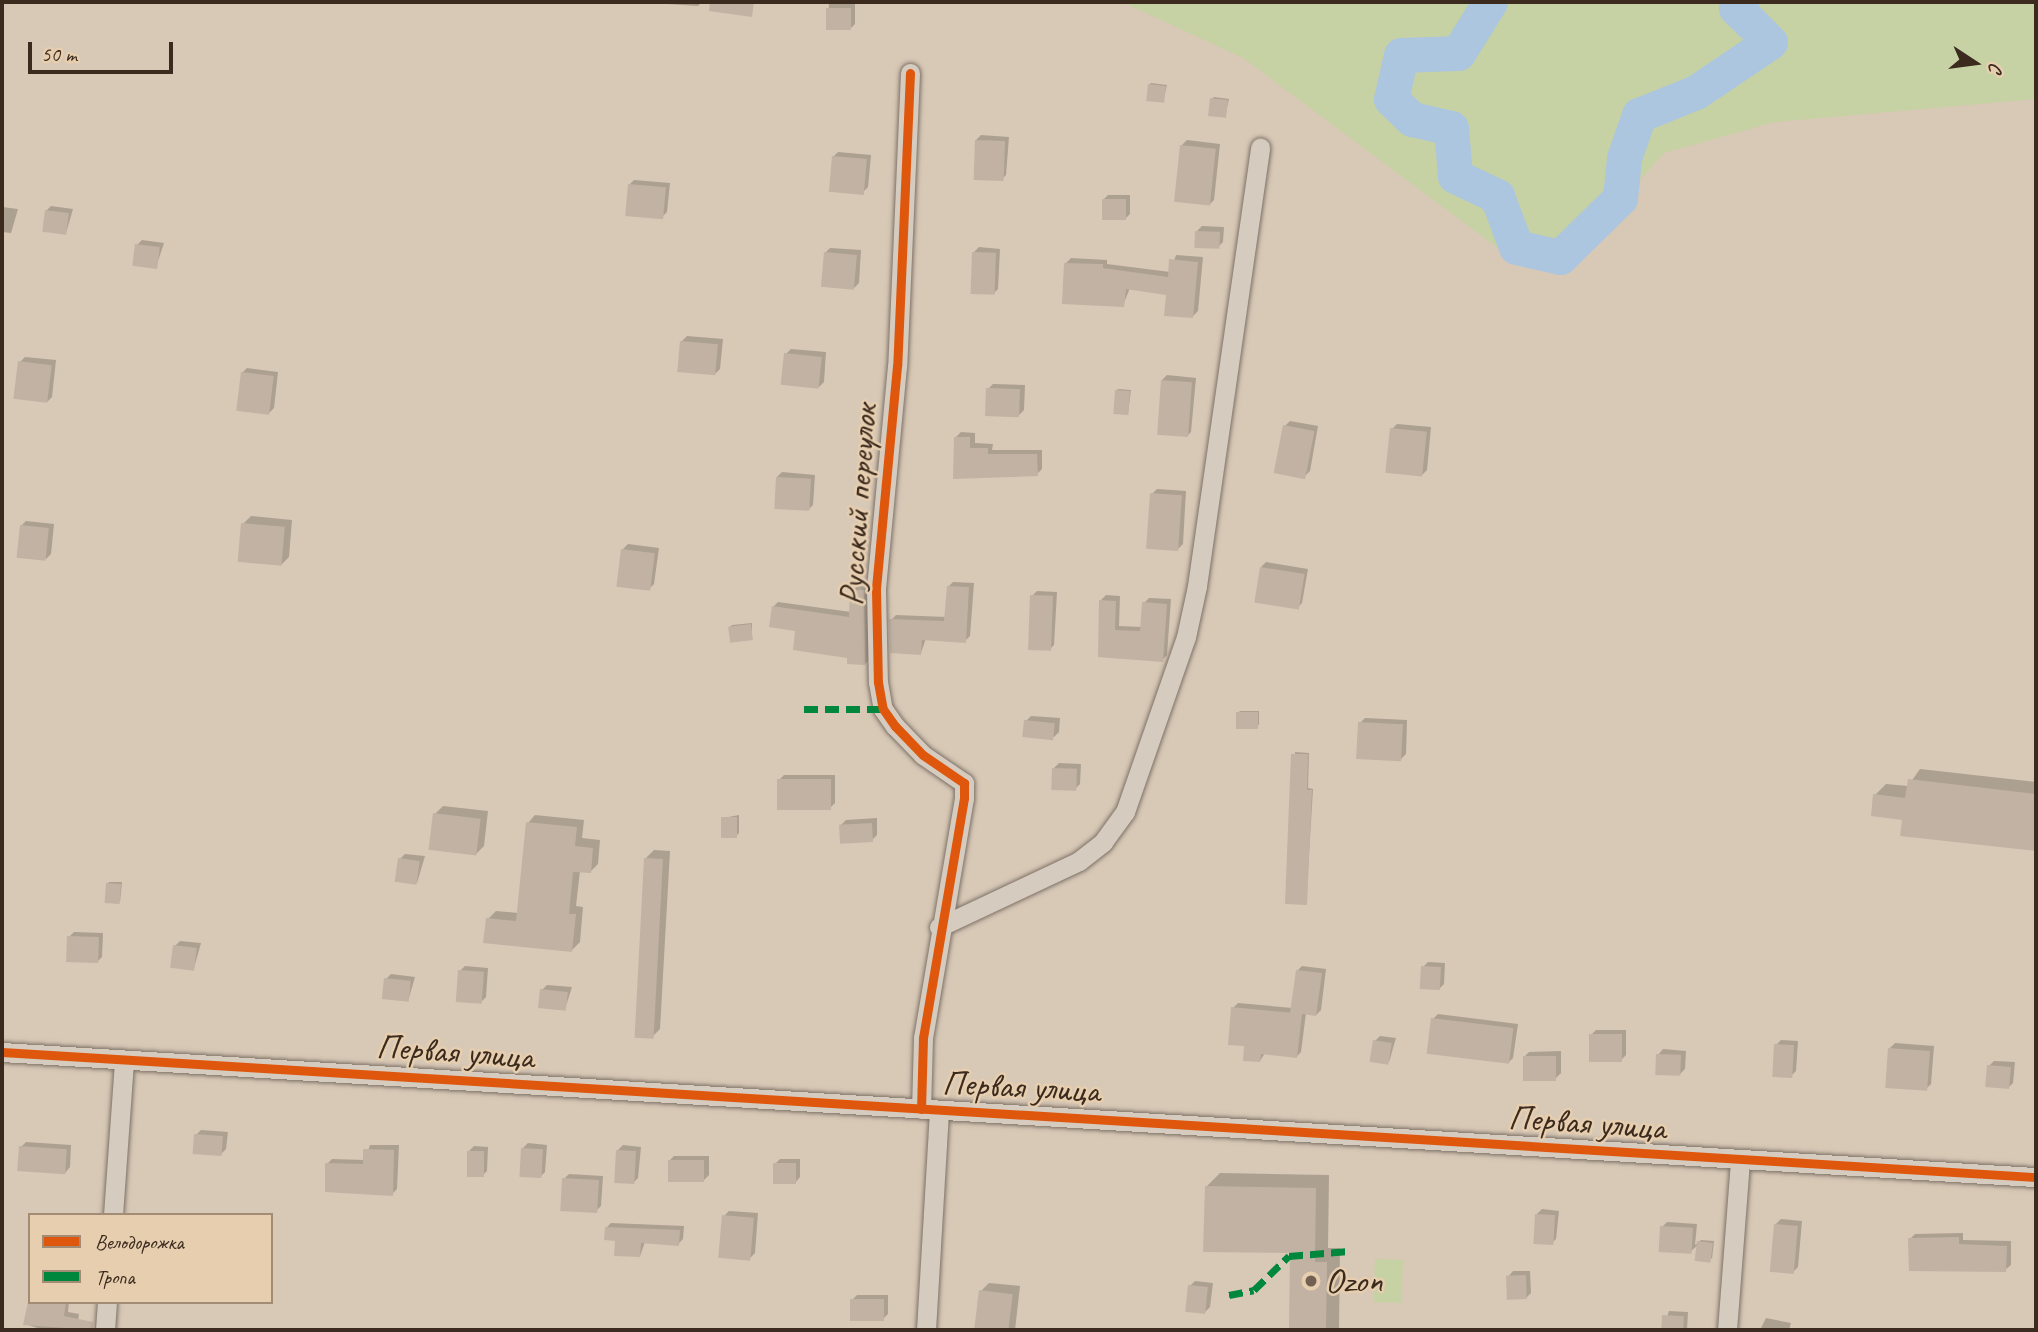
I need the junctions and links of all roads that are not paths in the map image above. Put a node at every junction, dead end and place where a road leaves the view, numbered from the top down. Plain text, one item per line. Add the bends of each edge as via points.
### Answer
1 (910, 73) dead end
2 (1260, 147) dead end
3 (939, 927) junction
4 (2, 1052) edge
5 (124, 1060) junction
6 (930, 1110) junction
7 (1740, 1161) junction
8 (2036, 1177) edge
9 (113, 1213) edge
10 (107, 1304) edge
11 (104, 1330) edge
12 (926, 1330) edge
13 (1727, 1330) edge

1 - 3 street, Русский переулок via 897,366 876,590 878,682 883,709 895,726 923,755 964,783
2 - 3 street via 1198,586 1186,637 1125,812 1103,842 1079,861
3 - 6 street, Русский переулок via 923,1038
4 - 5 street, Первая улица
5 - 6 street, Первая улица
5 - 9 street
6 - 7 street, Первая улица
6 - 12 street, Русский переулок
7 - 8 street, Первая улица
7 - 13 street
10 - 11 street

